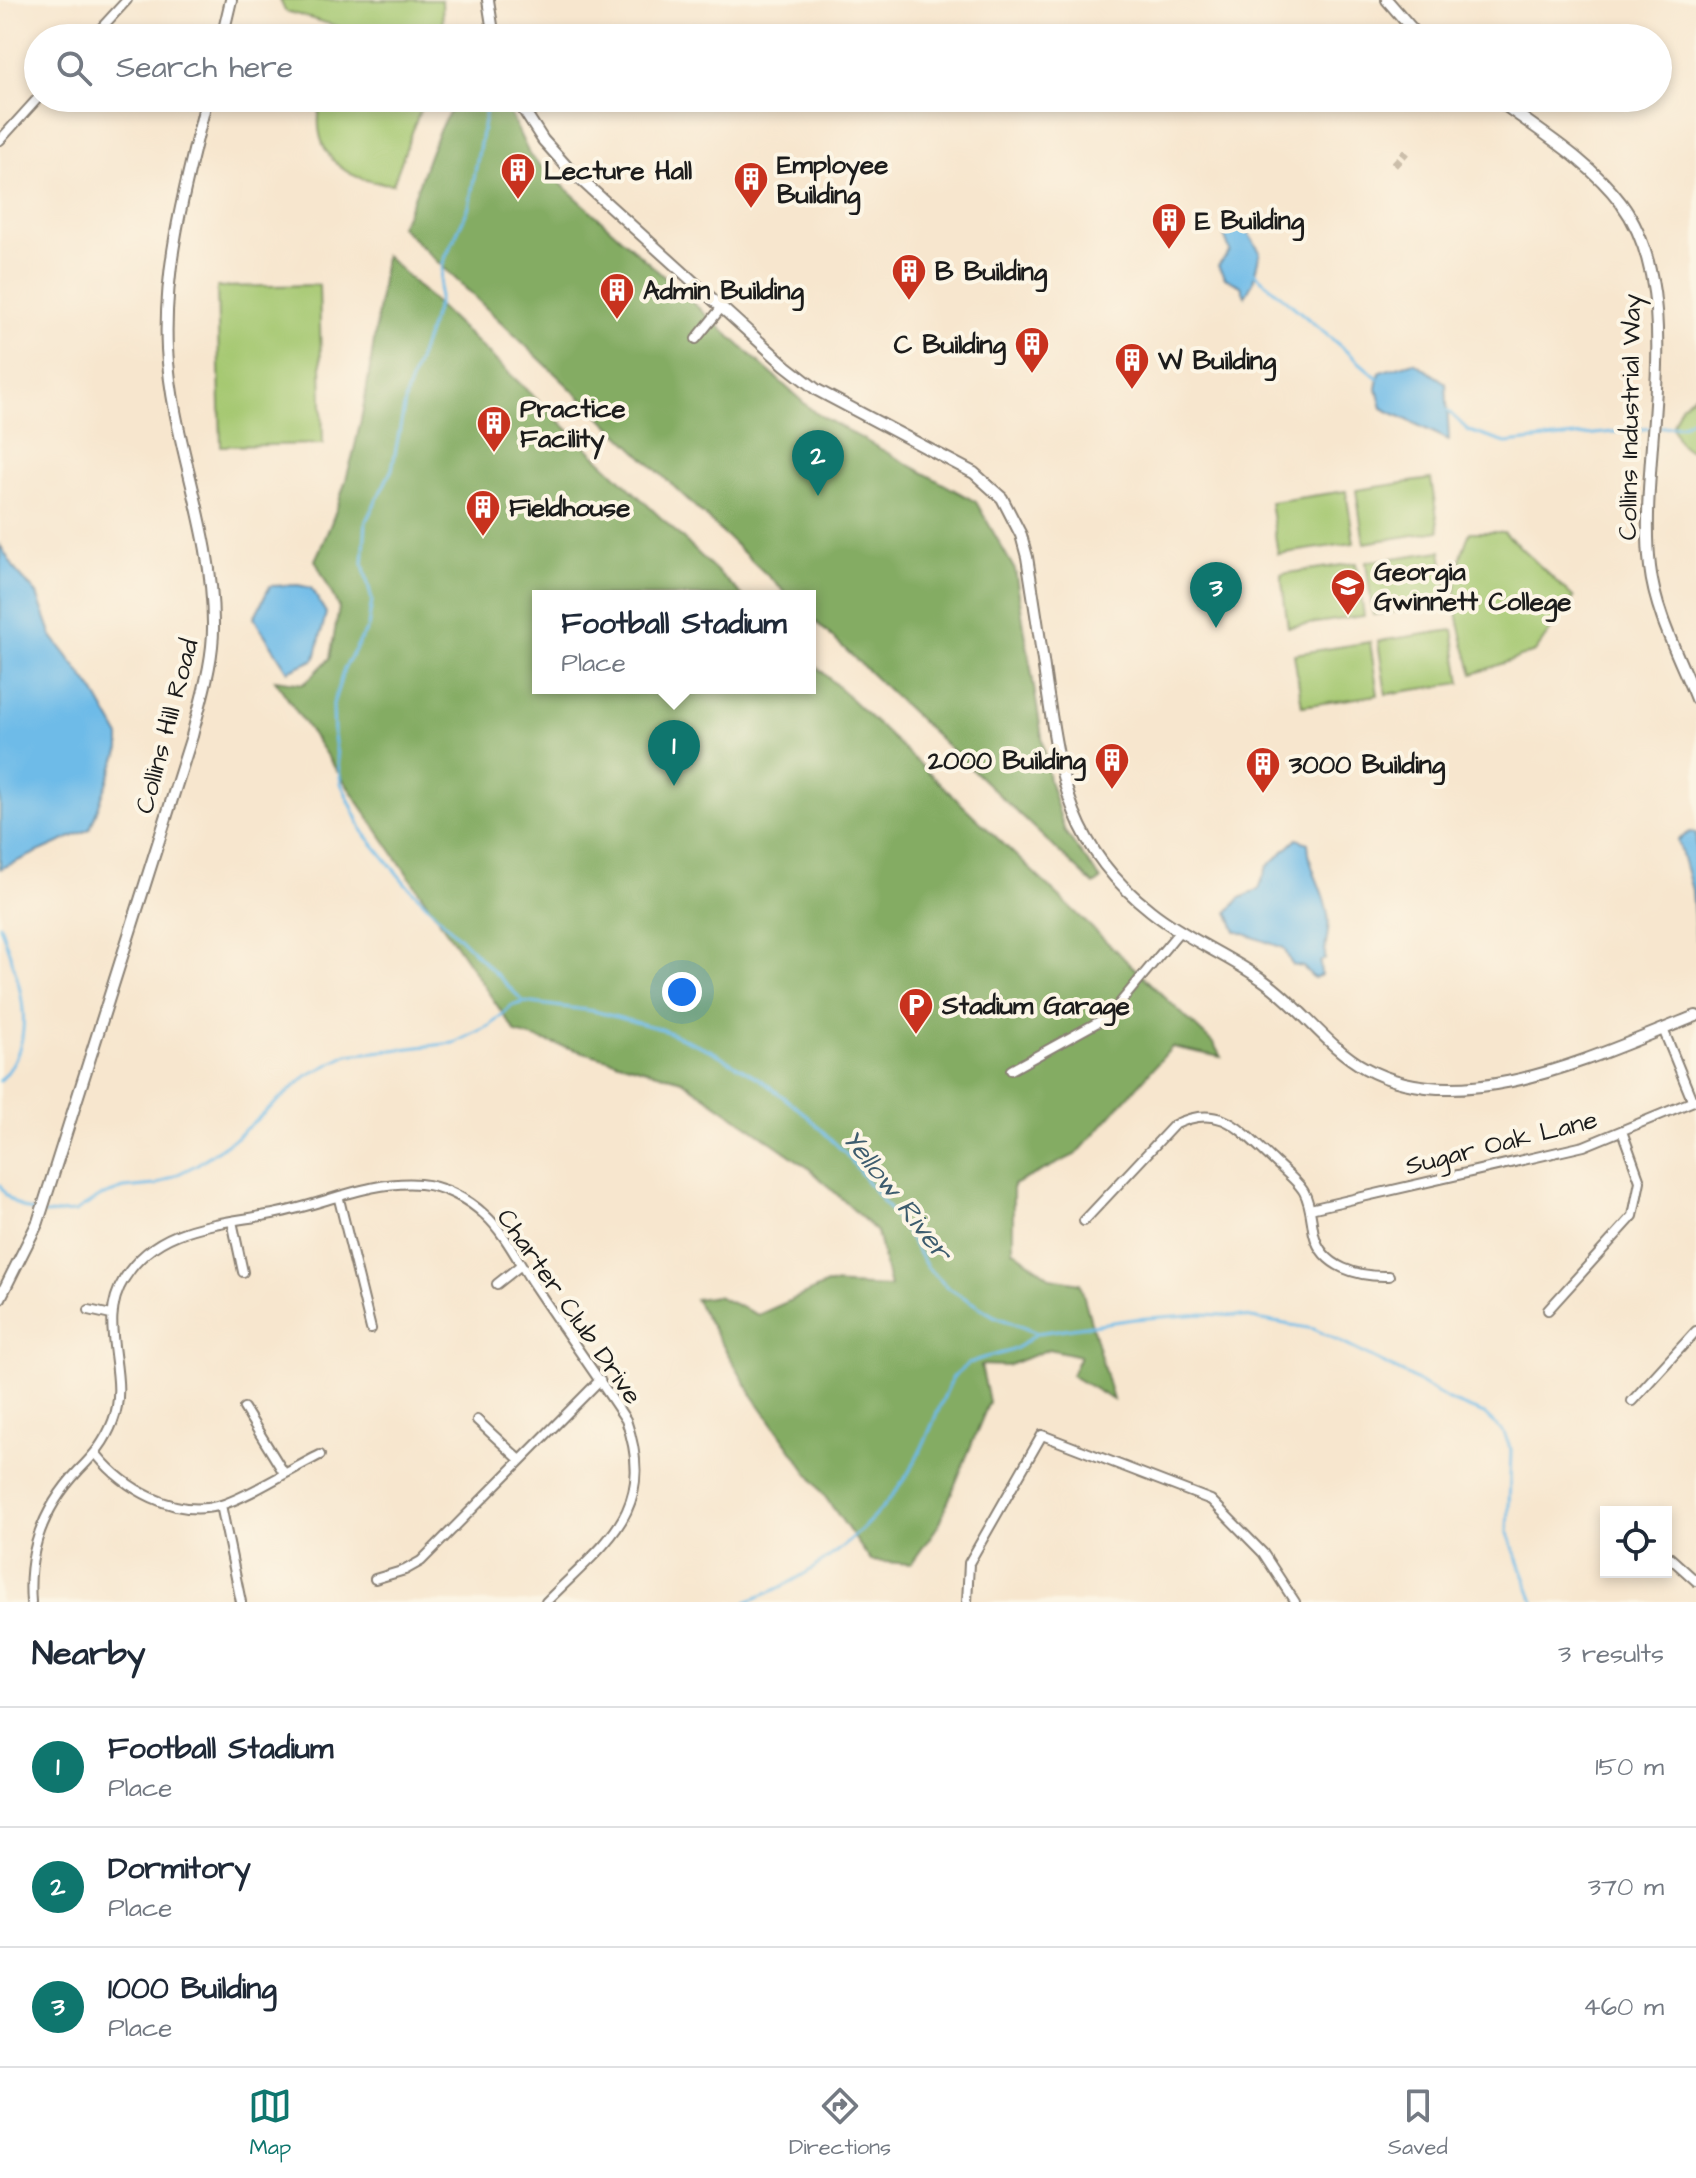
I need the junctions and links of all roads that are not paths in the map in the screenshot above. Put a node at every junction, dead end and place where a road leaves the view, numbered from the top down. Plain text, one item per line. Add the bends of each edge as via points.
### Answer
1 (127, 0) edge
2 (231, 0) edge
3 (488, 0) edge
4 (1387, 0) edge
5 (105, 24) edge
6 (225, 24) edge
7 (492, 24) edge
8 (1408, 24) edge
9 (25, 112) edge
10 (204, 112) edge
11 (525, 112) edge
12 (1513, 112) edge
13 (0, 140) edge
14 (722, 307) junction
15 (696, 339) dead end
16 (1696, 699) edge
17 (1179, 932) junction
18 (1696, 1016) edge
19 (1663, 1029) junction
20 (1011, 1070) dead end
21 (1694, 1100) edge
22 (1622, 1131) junction
23 (339, 1199) junction
24 (1310, 1209) junction
25 (232, 1221) junction
26 (1084, 1221) dead end
27 (521, 1265) junction
28 (243, 1272) dead end
29 (1389, 1276) dead end
30 (497, 1284) dead end
31 (0, 1298) edge
32 (89, 1310) dead end
33 (1548, 1310) dead end
34 (111, 1315) junction
35 (371, 1329) dead end
36 (1696, 1331) edge
37 (600, 1380) junction
38 (1632, 1401) dead end
39 (244, 1408) dead end
40 (477, 1420) dead end
41 (97, 1455) junction
42 (320, 1455) dead end
43 (519, 1459) junction
44 (284, 1473) junction
45 (221, 1505) junction
46 (1672, 1559) edge
47 (375, 1579) dead end
48 (1696, 1581) edge
49 (31, 1602) edge
50 (241, 1602) edge
51 (546, 1602) edge
52 (967, 1602) edge
53 (1295, 1602) edge

1 - 5 street
2 - 6 street
3 - 7 street
4 - 8 street
9 - 13 street
10 - 31 street, Collins Hill Road via 171,269 167,349 212,583 209,666 192,736 38,1222
11 - 14 street via 569,169
12 - 16 street, Collins Industrial Way via 1591,171 1636,228 1656,302 1650,569 1658,605
14 - 15 street
14 - 17 street via 817,390 960,464 1002,498 1027,557 1071,812 1109,871
17 - 19 street via 1241,964 1353,1060 1397,1080 1437,1087 1501,1084 1565,1068
17 - 20 street via 1109,1016
18 - 19 street
19 - 21 street
21 - 22 street, Sugar Oak Lane
22 - 24 street, Sugar Oak Lane via 1584,1146
22 - 33 street via 1640,1181 1633,1216
23 - 25 street, Charter Club Drive
23 - 27 street, Charter Club Drive via 353,1190 389,1185 422,1184 452,1193 487,1217
23 - 35 street
24 - 26 street via 1304,1190 1228,1120 1201,1114 1174,1125
24 - 29 street via 1315,1238 1337,1265 1360,1275
25 - 28 street
25 - 34 street, Charter Club Drive via 186,1229 141,1256 123,1279
27 - 30 street
27 - 37 street, Charter Club Drive
32 - 34 street
34 - 41 street, Charter Club Drive via 116,1410
36 - 38 street
37 - 43 street
37 - 51 street, Charter Club Drive via 626,1420 637,1453 637,1485 619,1525
39 - 44 street
40 - 43 street
41 - 45 street via 139,1493 198,1507
41 - 49 street, Charter Club Drive via 78,1471 44,1519 33,1547
42 - 44 street
43 - 47 street via 421,1561
44 - 45 street
45 - 50 street
46 - 48 street
52 - 53 street via 969,1563 1042,1435 1211,1500 1263,1553

